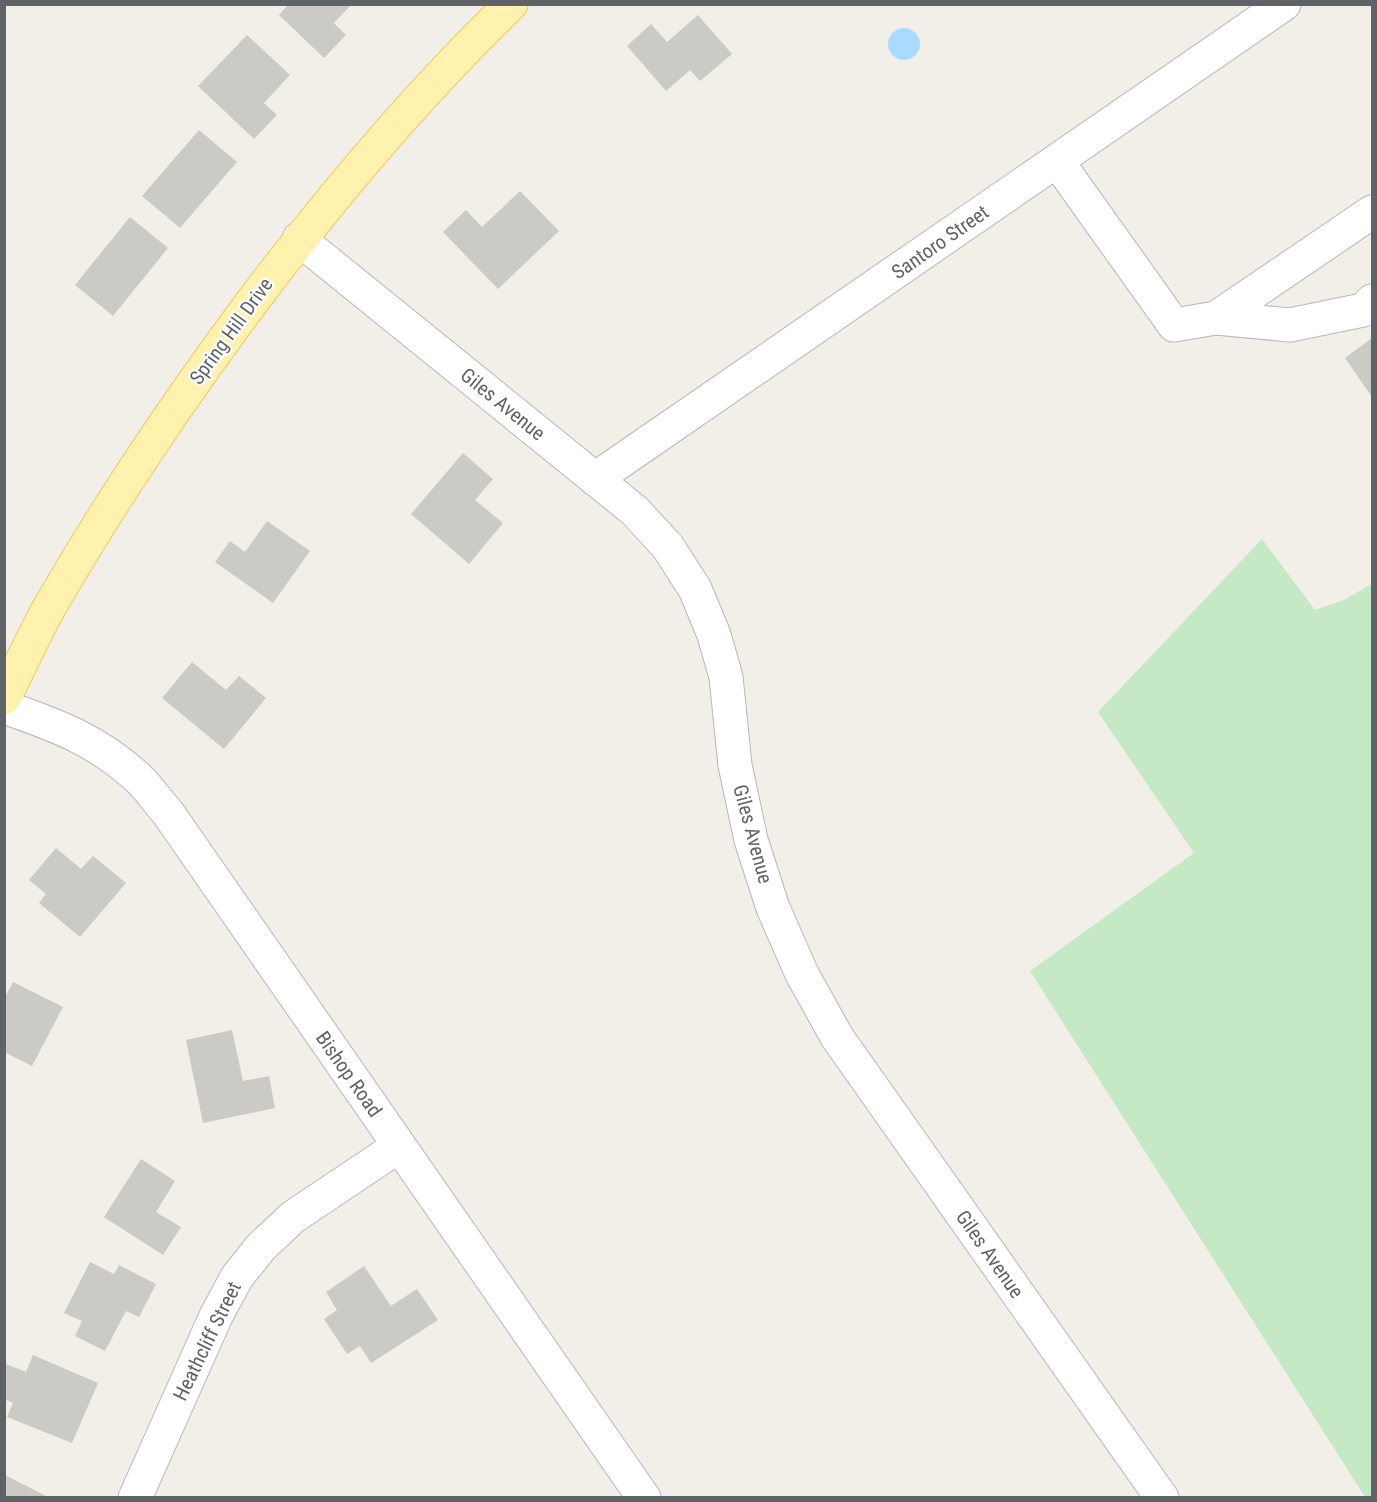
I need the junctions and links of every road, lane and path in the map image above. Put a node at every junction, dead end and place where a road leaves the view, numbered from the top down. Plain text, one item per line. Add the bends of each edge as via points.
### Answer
1 (511, 4) edge
2 (1284, 4) edge
3 (1057, 161) junction
4 (1372, 213) edge
5 (299, 239) junction
6 (1372, 301) edge
7 (1216, 318) junction
8 (596, 479) junction
9 (4, 698) edge
10 (4, 706) edge
11 (399, 1146) junction
12 (135, 1497) edge
13 (644, 1497) edge
14 (1162, 1497) edge

1 - 5 main road, Spring Hill Drive via 406,112
2 - 3 street, Santoro Street
3 - 7 street via 1174,325
3 - 8 street, Santoro Street
4 - 7 street
5 - 8 street, Giles Avenue
5 - 9 main road, Spring Hill Drive via 206,363 126,482 48,609
6 - 7 street via 1364,310 1290,325
8 - 14 street, Giles Avenue via 635,511 668,547 695,589 726,677 735,765 751,840 792,952 837,1037
10 - 11 street, Bishop Road via 68,729 106,751 140,779 168,813
11 - 12 street, Heathcliff Street via 293,1217 237,1277
11 - 13 street, Bishop Road

